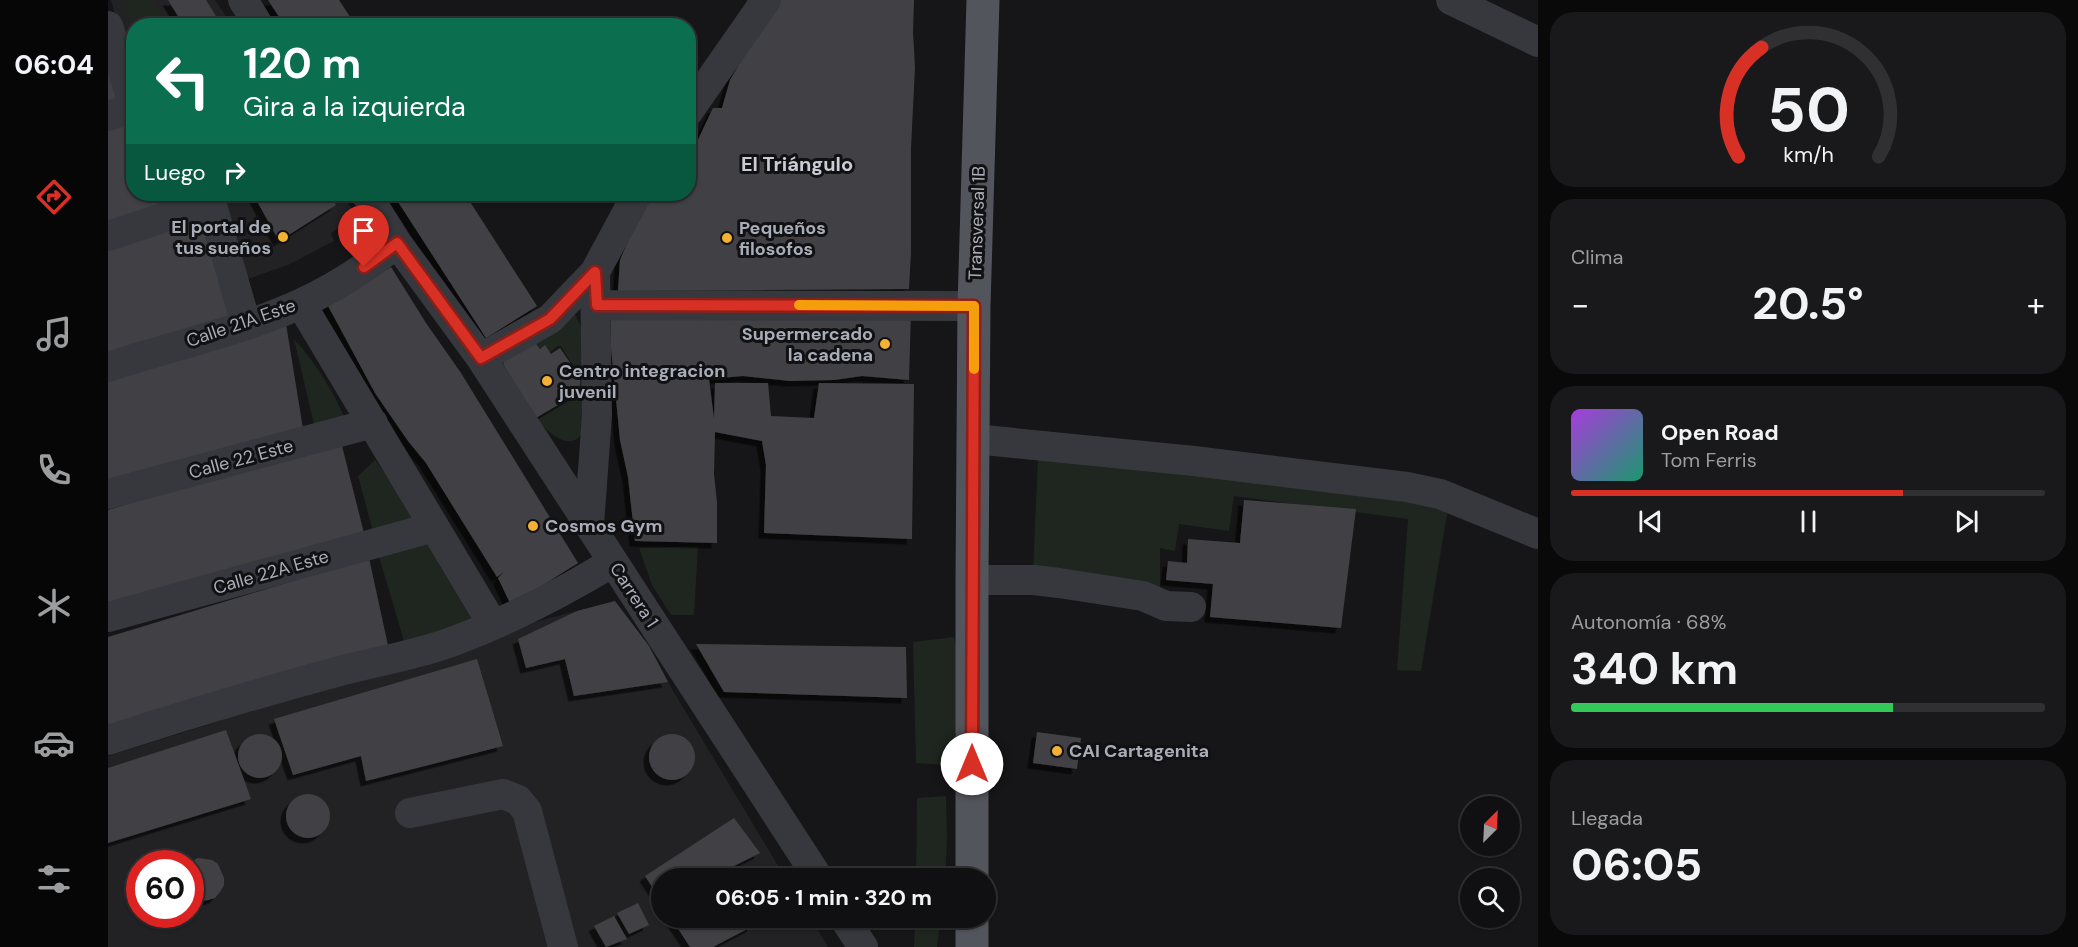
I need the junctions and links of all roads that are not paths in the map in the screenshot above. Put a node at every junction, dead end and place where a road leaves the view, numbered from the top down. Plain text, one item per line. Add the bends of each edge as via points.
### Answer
1 (243, 0) edge
2 (766, 0) edge
3 (983, 0) edge
4 (1451, 0) edge
5 (255, 18) edge
6 (108, 26) edge
7 (1538, 42) edge
8 (126, 82) edge
9 (696, 101) edge
10 (126, 110) edge
11 (108, 116) edge
12 (370, 201) edge
13 (633, 201) edge
14 (108, 236) edge
15 (397, 243) junction
16 (595, 272) junction
17 (301, 304) junction
18 (597, 305) junction
19 (974, 306) junction
20 (246, 324) junction
21 (481, 358) junction
22 (108, 367) edge
23 (373, 423) junction
24 (974, 439) junction
25 (108, 495) edge
26 (589, 525) junction
27 (434, 527) junction
28 (1538, 534) edge
29 (613, 562) junction
30 (972, 580) junction
31 (1191, 607) dead end
32 (108, 617) edge
33 (492, 625) junction
34 (108, 740) edge
35 (410, 813) dead end
36 (812, 868) edge
37 (972, 868) edge
38 (851, 928) edge
39 (972, 928) edge
40 (563, 947) edge
41 (863, 947) edge
42 (972, 947) edge

1 - 5 street
2 - 9 street
3 - 19 main road, Transversal 1B
4 - 7 street
6 - 8 street
10 - 11 street
12 - 15 street, Carrera 1
13 - 16 street
14 - 20 street via 211,202
15 - 17 street, Calle 21A Este via 350,277
15 - 21 street, Carrera 1
16 - 18 street
16 - 21 street via 550,319
17 - 20 street, Calle 21A Este
17 - 23 street
18 - 19 street
18 - 26 street via 597,415
19 - 24 main road, Transversal 1B
20 - 22 street, Calle 21A Este
21 - 26 street, Carrera 1
23 - 25 street, Calle 22 Este
23 - 27 street
24 - 28 street via 1407,487 1440,494
24 - 30 main road, Transversal 1B
26 - 29 street, Carrera 1
27 - 32 street, Calle 22A Este
27 - 33 street
29 - 33 street via 544,602
29 - 36 street, Carrera 1
30 - 31 street via 1059,583 1143,596 1166,606
30 - 37 main road, Transversal 1B
33 - 34 street via 416,653 196,712
35 - 40 street via 503,794 518,800 527,811
38 - 41 street
39 - 42 main road

